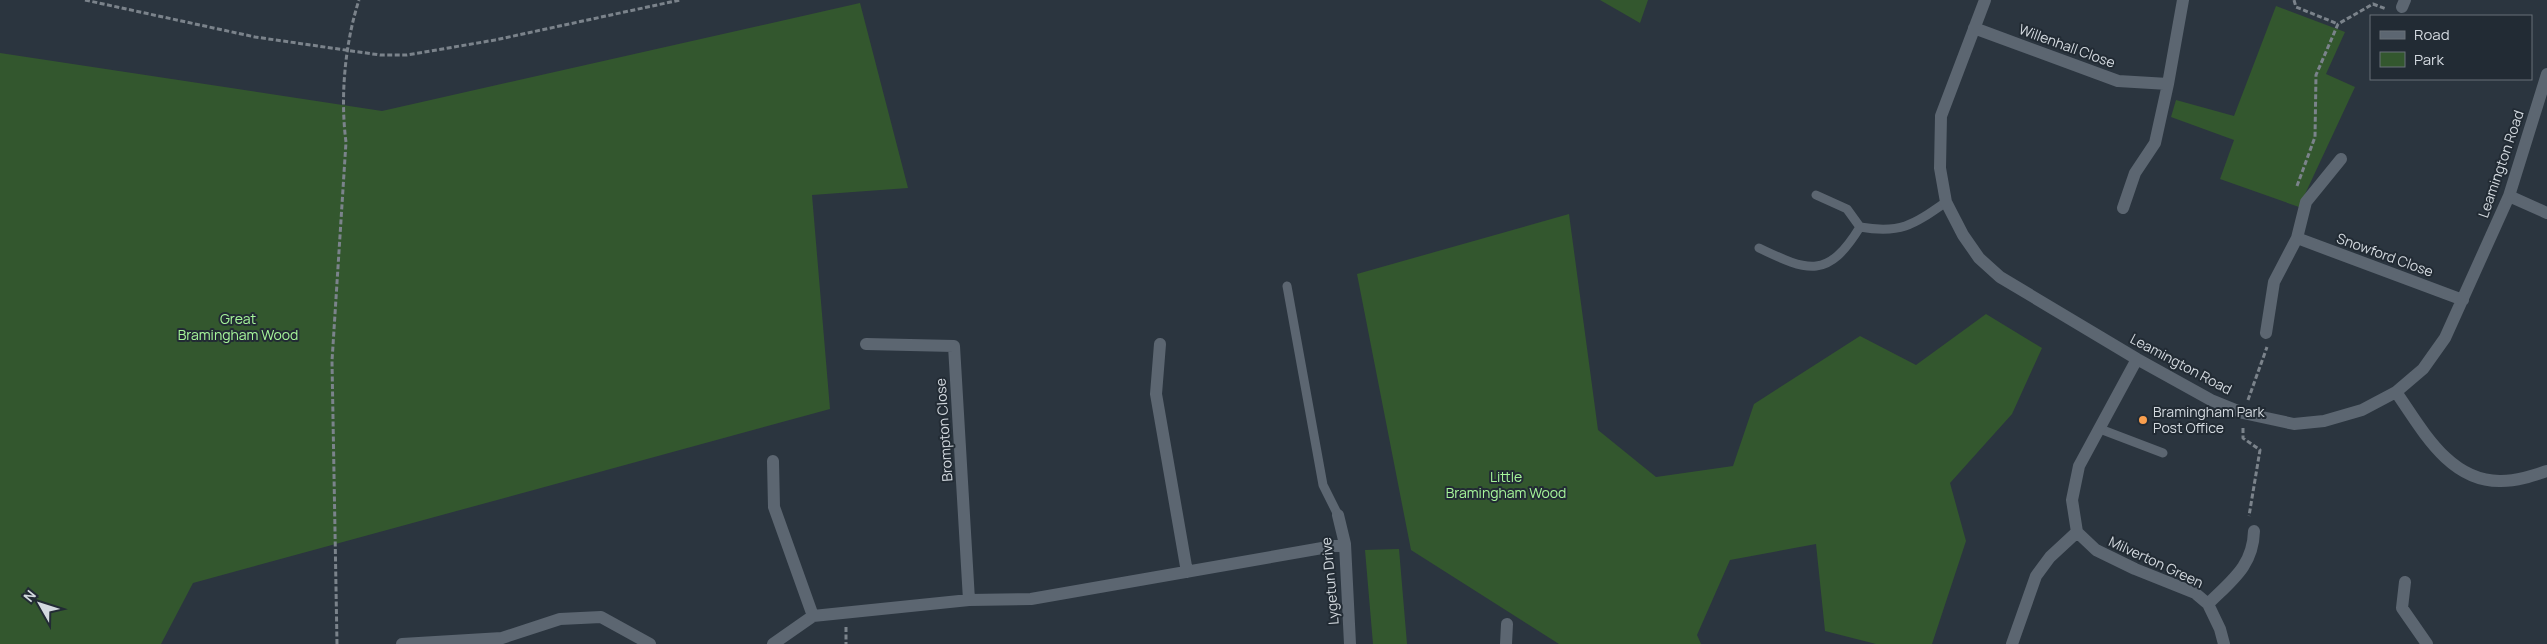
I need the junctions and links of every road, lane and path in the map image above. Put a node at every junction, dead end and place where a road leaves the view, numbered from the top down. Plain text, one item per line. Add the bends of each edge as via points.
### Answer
1 (85, 0) edge
2 (359, 0) edge
3 (680, 0) edge
4 (1985, 0) edge
5 (2183, 0) edge
6 (2294, 0) edge
7 (2403, 4) edge
8 (2338, 24) junction
9 (1974, 28) junction
10 (349, 49) junction
11 (2547, 74) edge
12 (2168, 84) junction
13 (2341, 159) dead end
14 (1816, 195) dead end
15 (2509, 196) junction
16 (1946, 202) junction
17 (2123, 208) dead end
18 (2547, 213) edge
19 (2303, 216) junction
20 (1860, 228) junction
21 (2297, 238) junction
22 (1760, 248) dead end
23 (1287, 286) dead end
24 (2463, 300) junction
25 (2266, 333) dead end
26 (866, 344) dead end
27 (1160, 344) dead end
28 (2137, 359) junction
29 (2396, 392) junction
30 (2100, 429) junction
31 (2162, 453) dead end
32 (773, 461) dead end
33 (2547, 471) edge
34 (1338, 515) joint
35 (2254, 531) dead end
36 (2077, 532) junction
37 (1344, 544) junction
38 (1187, 572) junction
39 (2404, 582) dead end
40 (970, 600) junction
41 (2208, 604) junction
42 (813, 616) junction
43 (1507, 624) dead end
44 (337, 644) edge
45 (402, 644) edge
46 (650, 644) edge
47 (773, 644) edge
48 (1350, 644) edge
49 (1506, 644) edge
50 (2012, 644) edge
51 (2224, 644) edge
52 (2427, 644) edge

1 - 10 path via 255,37
2 - 10 path
3 - 10 path via 536,32 406,55 380,55
4 - 9 street, Leamington Road
5 - 12 street
6 - 8 path via 2296,7
7 - 8 path via 2389,10 2373,4
8 - 19 path via 2316,75 2315,137 2291,203
9 - 12 street, Willenhall Close via 2118,81
9 - 16 street, Leamington Road via 1941,116 1940,168
10 - 44 path via 344,79 346,142 332,361
11 - 15 street, Leamington Road
12 - 17 street via 2155,143 2135,173
13 - 19 street via 2306,202
14 - 20 lane via 1847,209
15 - 18 street
15 - 24 street, Leamington Road
16 - 20 lane via 1915,224 1886,231
16 - 28 street, Leamington Road via 1963,235 2000,277
19 - 21 street
20 - 22 lane via 1833,262 1813,268
21 - 24 street, Snowford Close
21 - 25 street via 2274,282
23 - 34 lane via 1323,485
24 - 29 street, Leamington Road via 2445,338 2423,369
26 - 40 street, Brompton Close via 954,346
27 - 38 street via 1156,394
28 - 29 street, Leamington Road via 2211,400 2243,413 2294,424 2324,421 2362,410
28 - 30 street
29 - 33 street via 2433,445 2452,464 2474,476 2500,481
30 - 31 lane
30 - 36 street via 2079,466 2072,500
32 - 42 street via 774,507
34 - 37 street, Lygetun Drive
35 - 41 street, Milverton Green via 2254,547 2247,563
36 - 41 street, Milverton Green via 2096,550 2195,594
36 - 50 street via 2050,557 2036,576
37 - 38 street
37 - 48 street, Lygetun Drive
38 - 40 street via 1031,599
39 - 52 street via 2402,608
40 - 42 street
41 - 51 street, Milverton Green
42 - 47 street
43 - 49 street
45 - 46 street via 502,638 560,620 601,617

